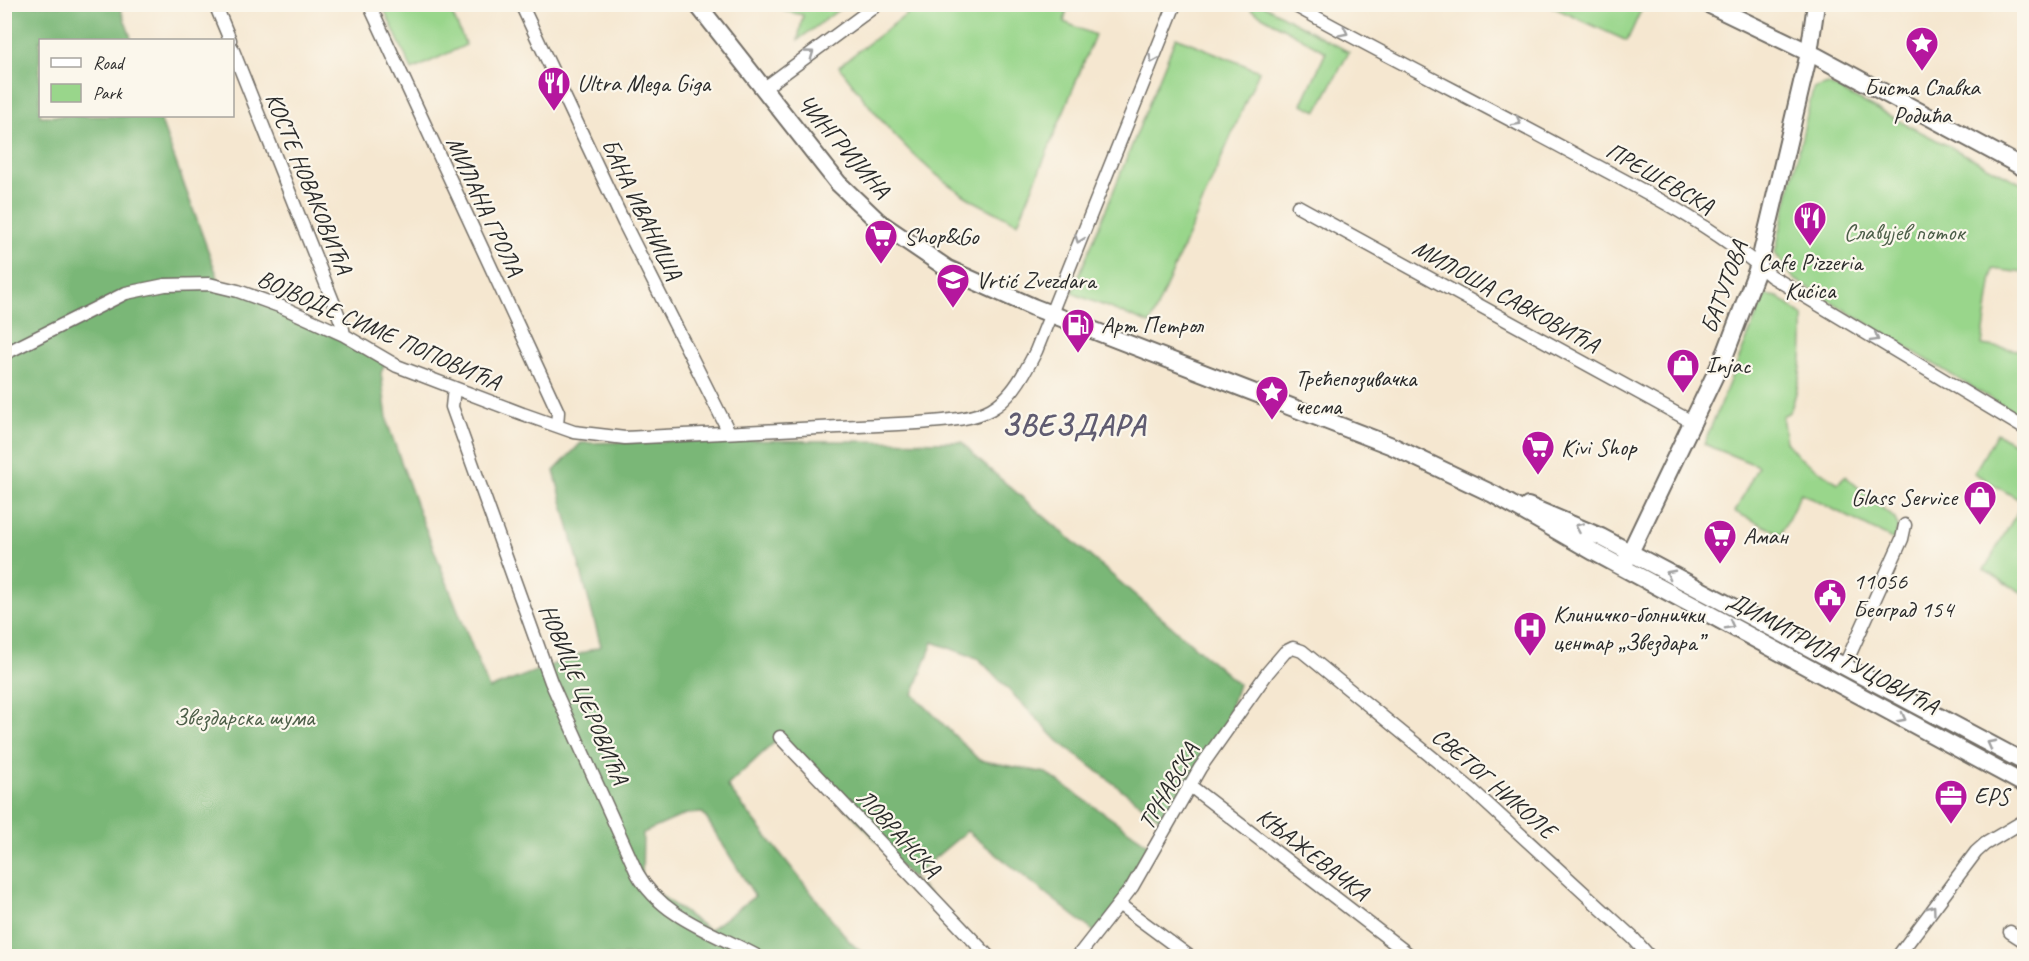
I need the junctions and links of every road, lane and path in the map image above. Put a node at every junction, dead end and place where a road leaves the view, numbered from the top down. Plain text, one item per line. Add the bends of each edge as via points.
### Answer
1 (215, 4) edge
2 (369, 4) edge
3 (521, 4) edge
4 (698, 4) edge
5 (878, 4) edge
6 (1175, 4) edge
7 (1292, 4) edge
8 (1708, 4) edge
9 (1816, 4) edge
10 (230, 39) edge
11 (234, 53) edge
12 (1809, 53) junction
13 (763, 88) junction
14 (2025, 168) edge
15 (1298, 206) dead end
16 (1759, 265) junction
17 (1050, 314) junction
18 (344, 335) junction
19 (4, 354) edge
20 (454, 388) junction
21 (1694, 423) junction
22 (557, 426) junction
23 (2025, 428) edge
24 (728, 430) junction
25 (1905, 525) dead end
26 (1627, 560) junction
27 (1302, 651) joint
28 (1844, 667) junction
29 (780, 737) dead end
30 (2025, 762) edge
31 (2025, 784) edge
32 (1189, 785) junction
33 (2025, 821) edge
34 (1120, 905) junction
35 (2010, 933) dead end
36 (2025, 941) edge
37 (758, 957) edge
38 (988, 957) edge
39 (1078, 957) edge
40 (1189, 957) edge
41 (1411, 957) edge
42 (1649, 957) edge
43 (1898, 957) edge

1 - 10 street
2 - 22 street, МИЛАНА ГРОЛА via 558,412
3 - 24 street, БАНА ИВАНИША via 624,223
4 - 13 main road, ЧИНГРИЈИНА
13 -> 5 street
6 -> 17 street, ВОЈВОДЕ СИМЕ ПОПОВИЋА
7 -> 16 street, ПРЕШЕВСКА via 1659,200
8 - 12 main road
9 - 12 main road, БАТУТОВА
11 - 18 street, КОСТЕ НОВАКОВИЋА
12 - 14 main road
12 - 16 main road, БАТУТОВА
13 - 17 main road, ЧИНГРИЈИНА via 838,183 886,228 948,269
15 - 21 street, МИЛОША САВКОВИЋА
16 - 21 main road, БАТУТОВА via 1735,332
16 -> 23 street, ПРЕШЕВСКА via 1771,276
17 - 24 street, ВОЈВОДЕ СИМЕ ПОПОВИЋА via 1014,392 984,414 953,421
17 - 26 main road, ДИМИТРИЈА ТУЦОВИЋА via 1392,446 1493,494 1516,510
18 - 19 street, ВОЈВОДЕ СИМЕ ПОПОВИЋА via 238,291 188,283 126,293
18 - 20 street, ВОЈВОДЕ СИМЕ ПОПОВИЋА via 387,361
20 - 22 street, ВОЈВОДЕ СИМЕ ПОПОВИЋА
20 - 37 street, НОВИЦЕ ЦЕРОВИЋА via 454,413 550,682 637,873 648,891 666,908
21 - 26 main road, БАТУТОВА
22 - 24 street, ВОЈВОДЕ СИМЕ ПОПОВИЋА via 594,436 625,438
25 - 28 street
28 -> 26 main road, ДИМИТРИЈА ТУЦОВИЋА
26 -> 31 main road, ДИМИТРИЈА ТУЦОВИЋА
27 - 32 street, ТРНАВСКА via 1293,648 1276,662
27 - 42 street, СВЕТОГ НИКОЛЕ via 1471,789
30 -> 28 main road, ДИМИТРИЈА ТУЦОВИЋА
29 - 38 street, ЛОВРАНСКА
32 - 34 street, ТРНАВСКА
32 - 41 street, КЊАЖЕВАЧКА
43 -> 33 street via 1976,852
34 - 39 street, ТРНАВСКА
34 - 40 street
35 - 36 street

